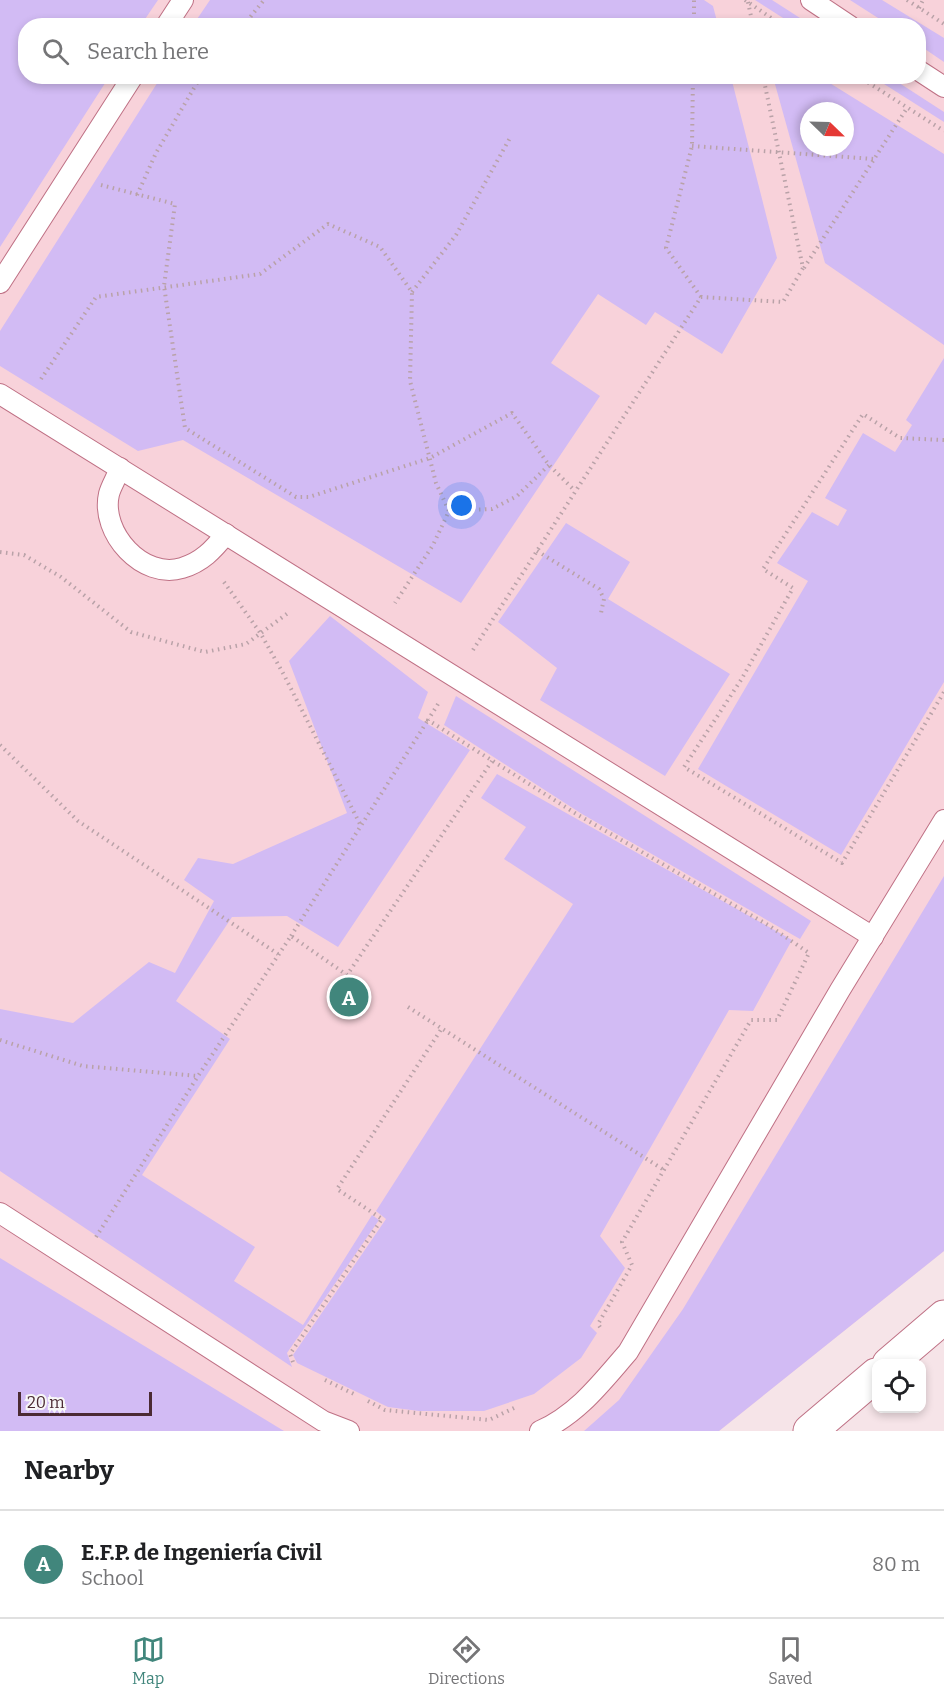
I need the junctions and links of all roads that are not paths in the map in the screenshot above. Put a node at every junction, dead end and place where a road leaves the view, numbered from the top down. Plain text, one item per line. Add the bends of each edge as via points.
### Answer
1 (183, 0) edge
2 (811, 0) edge
3 (171, 18) edge
4 (838, 18) edge
5 (926, 75) edge
6 (128, 84) edge
7 (944, 87) edge
8 (0, 284) edge
9 (0, 394) edge
10 (120, 468) junction
11 (226, 534) junction
12 (944, 820) edge
13 (873, 937) junction
14 (0, 1213) edge
15 (944, 1317) edge
16 (895, 1359) edge
17 (872, 1377) edge
18 (349, 1431) edge
19 (540, 1431) edge
20 (810, 1431) edge

1 - 3 lane
2 - 4 lane
5 - 7 lane
6 - 8 lane
9 - 10 lane
10 - 11 lane
10 - 11 lane via 109,496 110,525 125,550 150,566 180,569 207,557
11 - 13 lane
12 - 13 lane
13 - 19 lane via 628,1352 562,1421
14 - 18 lane via 323,1420
15 - 16 highway
17 - 20 highway

